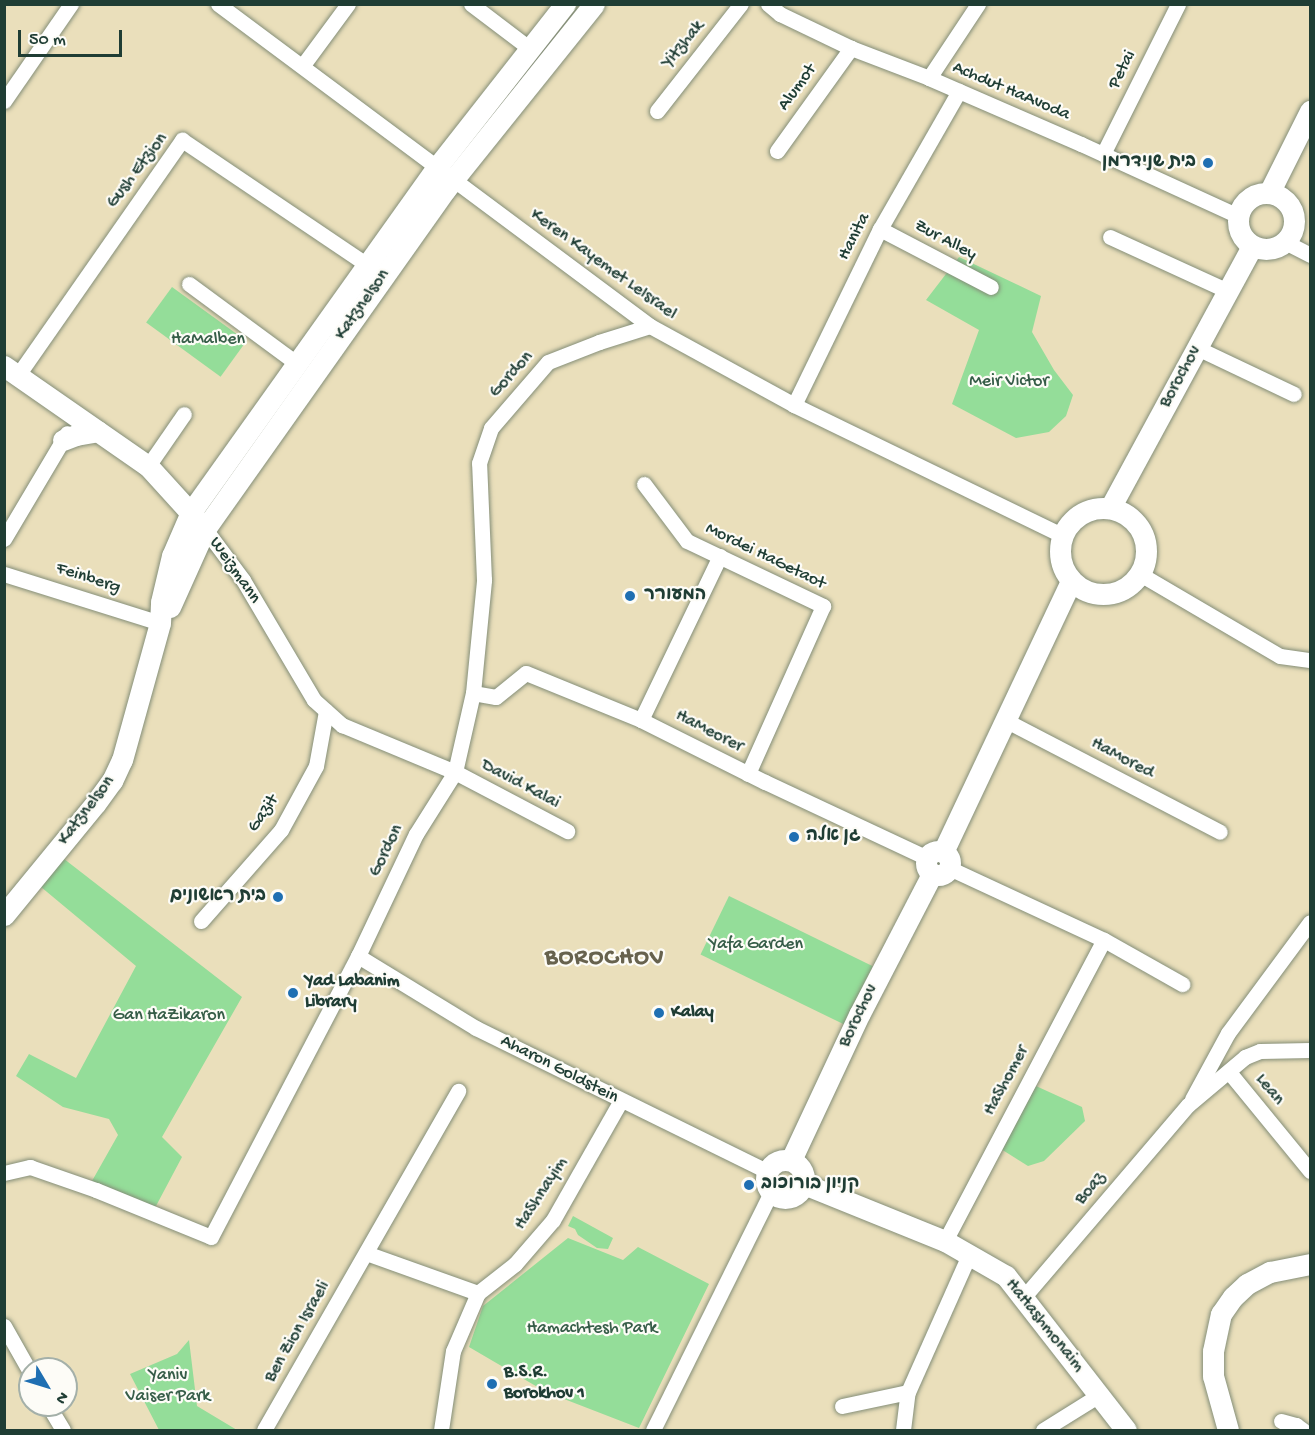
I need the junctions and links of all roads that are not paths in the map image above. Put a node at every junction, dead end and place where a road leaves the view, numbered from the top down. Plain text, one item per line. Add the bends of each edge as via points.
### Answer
1 (71, 4) edge
2 (218, 4) edge
3 (348, 4) edge
4 (471, 4) edge
5 (565, 4) edge
6 (594, 4) edge
7 (741, 4) edge
8 (768, 4) edge
9 (978, 4) edge
10 (1178, 4) edge
11 (529, 48) junction
12 (851, 48) junction
13 (303, 65) junction
14 (929, 78) junction
15 (959, 91) junction
16 (4, 101) edge
17 (657, 111) dead end
18 (1311, 111) edge
19 (777, 151) dead end
20 (1103, 154) junction
21 (446, 172) junction
22 (1269, 193) junction
23 (1238, 216) junction
24 (880, 229) junction
25 (1110, 237) dead end
26 (1285, 242) junction
27 (1252, 246) junction
28 (1311, 255) edge
29 (367, 265) junction
30 (189, 284) dead end
31 (991, 287) dead end
32 (1228, 291) junction
33 (650, 326) junction
34 (1197, 348) junction
35 (296, 363) junction
36 (11, 370) edge
37 (1294, 394) dead end
38 (794, 405) junction
39 (184, 414) dead end
40 (77, 418) junction
41 (98, 431) junction
42 (63, 440) junction
43 (148, 466) junction
44 (644, 484) dead end
45 (1110, 508) junction
46 (191, 512) junction
47 (205, 529) junction
48 (1062, 535) junction
49 (4, 539) edge
50 (720, 556) junction
51 (4, 574) edge
52 (1140, 574) junction
53 (1071, 581) junction
54 (160, 623) junction
55 (1311, 660) edge
56 (473, 693) junction
57 (326, 711) junction
58 (641, 720) junction
59 (1005, 720) junction
60 (455, 772) junction
61 (748, 774) junction
62 (567, 831) dead end
63 (1220, 832) dead end
64 (938, 863) junction
65 (4, 915) edge
66 (201, 921) dead end
67 (1310, 923) edge
68 (1104, 940) junction
69 (358, 956) junction
70 (1182, 984) dead end
71 (1228, 1033) junction
72 (1311, 1050) edge
73 (1245, 1057) junction
74 (1229, 1072) junction
75 (458, 1091) dead end
76 (620, 1101) junction
77 (1188, 1105) junction
78 (790, 1160) junction
79 (767, 1171) junction
80 (1311, 1172) edge
81 (4, 1173) edge
82 (804, 1184) junction
83 (771, 1192) junction
84 (945, 1241) junction
85 (366, 1253) junction
86 (969, 1255) junction
87 (1311, 1264) edge
88 (478, 1293) junction
89 (1023, 1298) junction
90 (4, 1326) edge
91 (22, 1357) edge
92 (908, 1392) junction
93 (1099, 1395) junction
94 (842, 1406) dead end
95 (55, 1417) edge
96 (1281, 1421) dead end
97 (63, 1431) edge
98 (264, 1431) edge
99 (441, 1431) edge
100 (653, 1431) edge
101 (903, 1431) edge
102 (1043, 1431) edge
103 (1126, 1431) edge
104 (1228, 1431) edge
105 (1303, 1431) edge

1 - 16 street
2 - 13 street, Keren Kayemet LeIsrael
3 - 13 street
4 - 11 street
5 - 11 street, Katznelson
6 - 21 street, Katznelson
7 - 17 street, Yitzhak
8 - 12 street, Achdut HaAvoda via 780,14
9 - 14 street
10 - 20 street, Petai
11 - 21 street, Katznelson
12 - 14 street, Achdut HaAvoda
12 - 19 street, Alumot
13 - 21 street, Keren Kayemet LeIsrael
14 - 15 street, Achdut HaAvoda
15 - 20 street, Achdut HaAvoda
15 - 24 street, Hanita
18 - 22 street
20 - 23 street, Achdut HaAvoda
21 - 29 street, Katznelson
21 - 33 street, Keren Kayemet LeIsrael
21 - 47 street, Katznelson
22 - 23 street via 1249,199
22 - 26 street via 1287,202 1292,210 1291,234
23 - 27 street via 1241,235
24 - 31 street, Zur Alley
24 - 38 street, Hanita
25 - 32 street
26 - 27 street via 1271,249
26 - 28 street
27 - 32 street, Borochov
29 - 35 street, Katznelson
29 - 36 street, Gush Etzion via 182,140
30 - 35 street
32 - 34 street, Borochov
33 - 38 street, Keren Kayemet LeIsrael
33 - 56 street, Gordon via 548,362 491,428 479,463 484,580
34 - 37 street
34 - 45 street, Borochov
35 - 46 street, Katznelson
36 - 40 street, Weizmann
38 - 48 street, Keren Kayemet LeIsrael
39 - 43 street
40 - 41 street, Weizmann
40 - 42 street
41 - 42 street
41 - 43 street, Weizmann
42 - 49 street
43 - 46 street, Weizmann
44 - 50 street, Mordei HaGetaot via 687,541
45 - 48 street via 1081,513
45 - 52 street via 1134,521 1142,533 1146,547
46 - 47 street, Weizmann
46 - 54 street, Katznelson via 172,556
47 - 54 street, Katznelson
47 - 57 street, Weizmann via 243,580 314,700
48 - 53 street via 1060,559
50 - 58 street
50 - 61 street, Mordei HaGetaot via 823,606
51 - 54 street, Feinberg
52 - 53 street via 1125,588 1107,595 1081,589
52 - 55 street via 1281,656
53 - 59 street, Borochov
54 - 65 street, Katznelson via 127,745 112,781
56 - 58 street, HaMeorer via 496,697 526,673
56 - 60 street, Gordon
57 - 60 street, Weizmann via 342,725
57 - 66 street, Gazit via 316,766 281,830
58 - 61 street, HaMeorer
59 - 63 street, HaMored
59 - 64 street, Borochov
60 - 62 street, David Kalai
60 - 69 street, Gordon via 416,834
61 - 64 street, HaMeorer
64 - 68 street, HaMeorer
64 - 78 street, Borochov
67 - 71 street, Boaz
68 - 70 street, HaMeorer
68 - 84 street, HaShomer
69 - 76 street, Aharon Goldstein via 476,1028
69 - 81 street, Gordon via 211,1237 30,1167
71 - 73 street, Lean
71 - 77 street, Boaz
72 - 73 street via 1260,1051
73 - 74 street, Lean
74 - 77 street, Boaz
74 - 80 street, Lean
75 - 85 street, Ben Zion Israeli
76 - 79 street, Aharon Goldstein
76 - 88 street, HaShnayim via 553,1220 515,1264
77 - 89 street, Boaz
78 - 79 street via 779,1160
78 - 82 street via 802,1169
79 - 83 street via 766,1183
82 - 83 street via 790,1198
82 - 84 street
83 - 100 street
84 - 86 street, HaHashmonaim
85 - 88 street
85 - 98 street, Ben Zion Israeli
86 - 89 street, HaHashmonaim via 1006,1276
86 - 92 street
87 - 104 street via 1270,1272 1247,1284 1221,1314 1213,1351 1214,1376
88 - 99 street, HaShnayim via 453,1351
89 - 93 street, HaHashmonaim
90 - 91 street
92 - 94 street
92 - 101 street
93 - 102 street
93 - 103 street, HaHashmonaim
95 - 97 street
96 - 105 street

